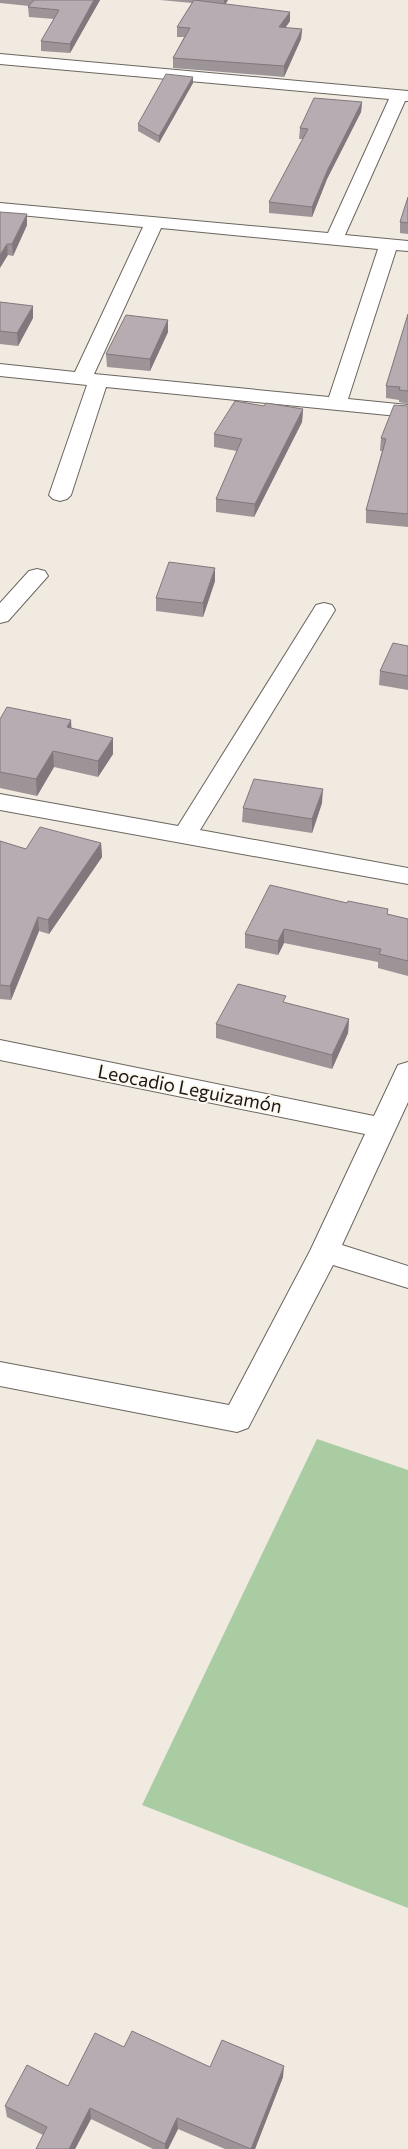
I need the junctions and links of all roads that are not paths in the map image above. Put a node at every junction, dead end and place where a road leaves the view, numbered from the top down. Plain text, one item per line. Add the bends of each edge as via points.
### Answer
1 (0, 59) edge
2 (403, 96) edge
3 (0, 208) edge
4 (154, 223) junction
5 (334, 239) junction
6 (389, 244) junction
7 (408, 246) edge
8 (0, 370) edge
9 (90, 379) junction
10 (337, 403) junction
11 (408, 411) edge
12 (60, 495) dead end
13 (37, 576) dead end
14 (324, 610) dead end
15 (0, 616) edge
16 (0, 802) edge
17 (184, 836) junction
18 (408, 876) edge
19 (0, 1050) edge
20 (408, 1072) edge
21 (380, 1127) junction
22 (325, 1251) junction
23 (408, 1277) edge
24 (0, 1374) edge

1 - 2 street
2 - 5 street
3 - 4 street
4 - 5 street
4 - 9 street
5 - 6 street
6 - 7 street
6 - 10 street
8 - 9 street
9 - 10 street
9 - 12 street
10 - 11 street
13 - 15 street
14 - 17 street
16 - 17 street
17 - 18 street
19 - 21 street, Leocadio Leguizamón
20 - 21 street
21 - 22 street
22 - 23 street
22 - 24 street via 237,1418

